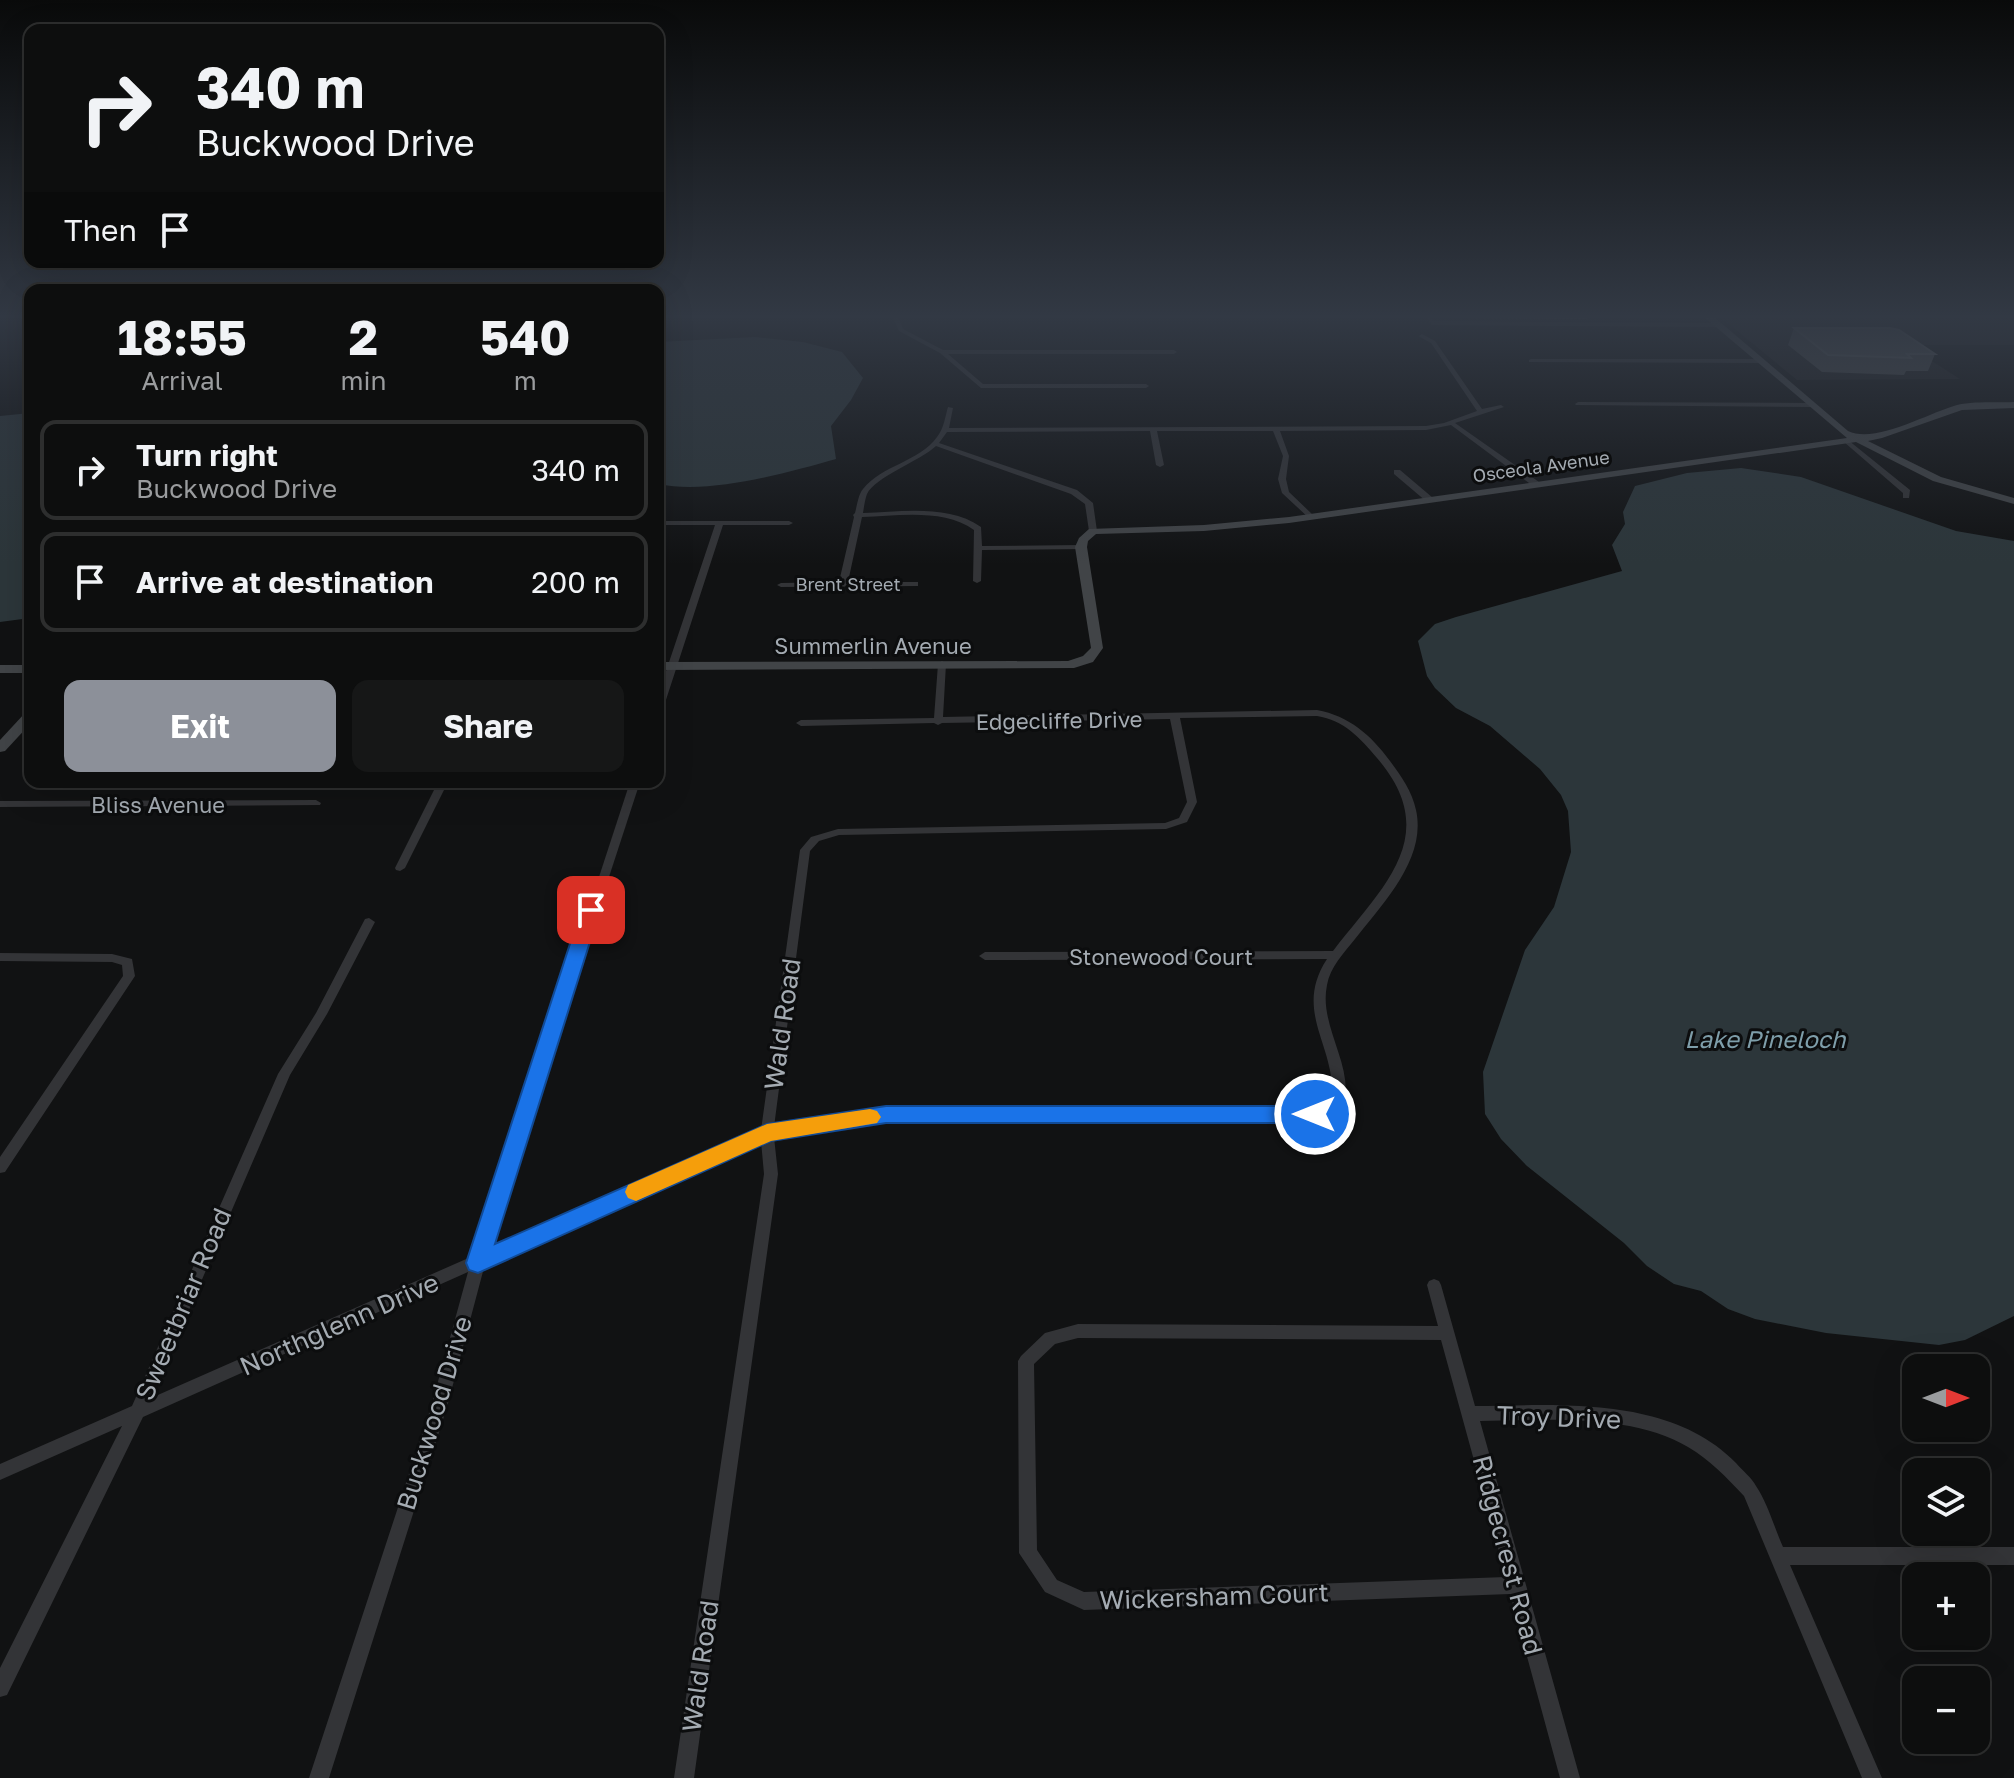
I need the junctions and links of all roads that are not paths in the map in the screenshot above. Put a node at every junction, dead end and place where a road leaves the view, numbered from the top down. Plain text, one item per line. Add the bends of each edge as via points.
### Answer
1 (1472, 399) edge
2 (1805, 399) edge
3 (1578, 404) dead end
4 (1812, 405) junction
5 (2014, 405) edge
6 (1501, 407) dead end
7 (950, 408) dead end
8 (1480, 411) junction
9 (1454, 425) junction
10 (1153, 429) junction
11 (1276, 429) junction
12 (946, 430) junction
13 (1852, 440) junction
14 (936, 444) junction
15 (1160, 465) dead end
16 (1397, 472) dead end
17 (1536, 484) junction
18 (1906, 496) dead end
19 (1430, 500) junction
20 (2014, 501) edge
21 (857, 515) junction
22 (1310, 517) junction
23 (664, 523) edge
24 (720, 523) junction
25 (789, 523) dead end
26 (1093, 531) junction
27 (1081, 547) junction
28 (978, 548) junction
29 (977, 581) dead end
30 (843, 584) junction
31 (915, 584) dead end
32 (781, 585) dead end
33 (942, 664) junction
34 (665, 666) edge
35 (0, 669) edge
36 (24, 669) edge
37 (1175, 718) junction
38 (24, 722) edge
39 (938, 722) junction
40 (801, 723) dead end
41 (0, 748) edge
42 (440, 788) edge
43 (633, 788) edge
44 (316, 803) dead end
45 (0, 804) edge
46 (400, 868) dead end
47 (603, 880) dead end
48 (591, 910) dead end
49 (369, 922) dead end
50 (1337, 955) junction
51 (985, 956) dead end
52 (0, 957) edge
53 (767, 1133) junction
54 (0, 1168) edge
55 (478, 1263) junction
56 (1434, 1285) dead end
57 (1447, 1333) junction
58 (137, 1412) junction
59 (1469, 1414) junction
60 (0, 1472) edge
61 (1778, 1556) junction
62 (2014, 1556) edge
63 (1517, 1585) junction
64 (0, 1688) edge
65 (319, 1778) edge
66 (684, 1778) edge
67 (1570, 1778) edge
68 (1872, 1778) edge

1 - 8 street
2 - 4 street
3 - 4 street
4 - 13 street
5 - 13 street, Osceola Avenue via 1957,408 1897,432
6 - 8 street
7 - 12 street
8 - 9 street
9 - 11 street
9 - 17 street
10 - 11 street
10 - 12 street
10 - 15 street
11 - 22 street via 1286,456 1286,493
12 - 14 street
13 - 17 street, Osceola Avenue
13 - 18 street
13 - 20 street via 1940,480
14 - 21 street via 871,484 860,497
14 - 26 street via 1074,492 1089,503
16 - 19 street
17 - 19 street, Osceola Avenue
19 - 22 street, Osceola Avenue
21 - 28 street via 933,515 972,523 978,529
21 - 30 street
22 - 26 street, Osceola Avenue via 1228,527
23 - 24 street
24 - 25 street
24 - 34 street
26 - 27 street
27 - 28 street
27 - 33 street, Summerlin Avenue via 1097,641 1094,654 1059,665
28 - 29 street
30 - 31 street, Brent Street
30 - 32 street, Brent Street
33 - 34 street, Summerlin Avenue
33 - 39 street
35 - 36 street
37 - 39 street, Edgecliffe Drive
37 - 50 street, Edgecliffe Drive via 1317,713 1347,721 1403,783 1411,850 1397,877
37 - 53 street, Wald Road via 1192,802 1183,820 1175,823 838,832 815,839 805,850
38 - 41 street
39 - 40 street, Edgecliffe Drive
42 - 46 street
43 - 47 street
44 - 45 street, Bliss Avenue
48 - 55 street, Buckwood Drive
49 - 58 street, Sweetbriar Road via 284,1074
50 - 51 street, Stonewood Court
50 - 53 street, Northglenn Drive via 1321,981 1319,1007 1342,1092 1337,1107 1315,1114 886,1114
52 - 54 street via 112,958 128,962 129,976
53 - 55 street, Northglenn Drive
53 - 66 street, Wald Road via 771,1174
55 - 58 street, Northglenn Drive
55 - 65 street, Buckwood Drive via 439,1407
56 - 57 street, Ridgecrest Road
57 - 59 street, Ridgecrest Road
57 - 63 street, Wickersham Court via 1078,1331 1050,1338 1026,1361 1028,1553 1051,1586 1084,1601
58 - 60 street, Northglenn Drive
58 - 64 street, Sweetbriar Road
59 - 61 street, Troy Drive via 1611,1413 1674,1431 1729,1462 1750,1490
59 - 63 street, Ridgecrest Road
61 - 62 street
61 - 68 street, Troy Drive
63 - 67 street, Ridgecrest Road

